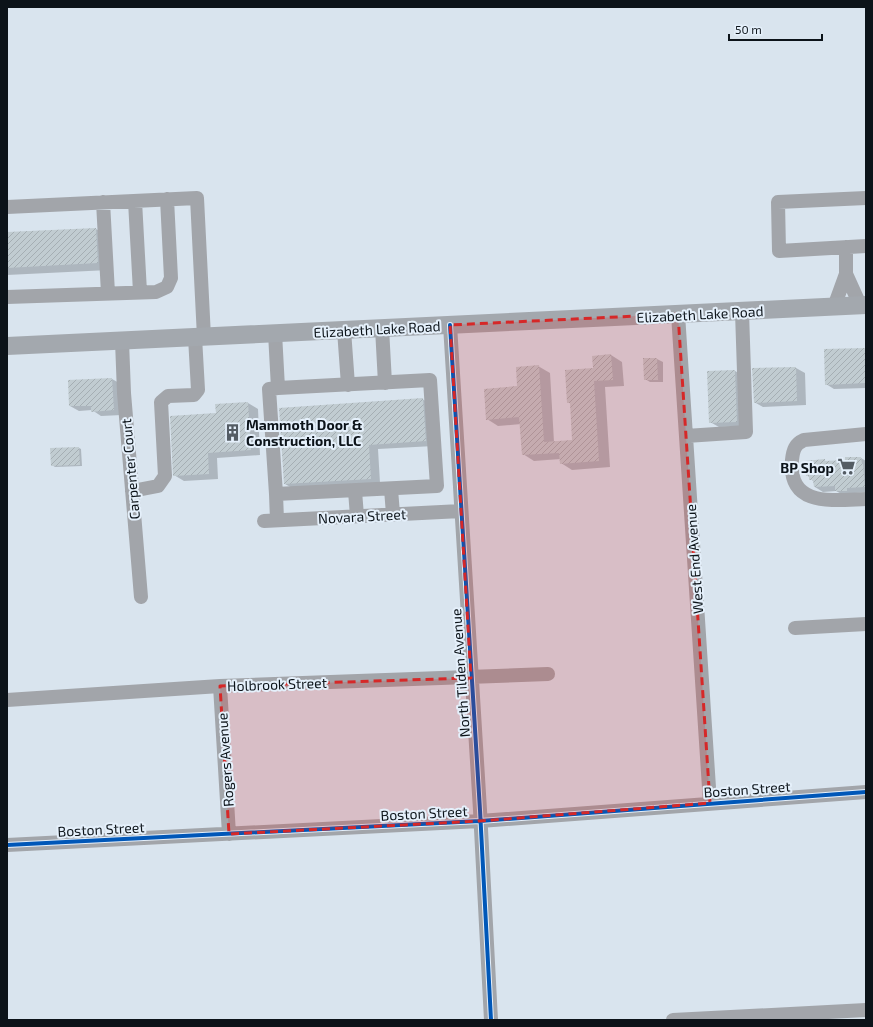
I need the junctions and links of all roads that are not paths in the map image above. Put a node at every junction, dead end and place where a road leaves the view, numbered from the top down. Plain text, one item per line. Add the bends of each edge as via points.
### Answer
1 (866, 198) edge
2 (167, 199) junction
3 (135, 201) junction
4 (103, 202) junction
5 (7, 207) edge
6 (866, 246) edge
7 (846, 247) junction
8 (846, 274) junction
9 (140, 292) junction
10 (108, 294) junction
11 (7, 297) edge
12 (863, 305) edge
13 (834, 307) junction
14 (742, 312) junction
15 (678, 314) junction
16 (450, 325) junction
17 (382, 328) junction
18 (344, 330) junction
19 (275, 333) junction
20 (200, 337) junction
21 (122, 341) junction
22 (7, 346) edge
23 (385, 383) junction
24 (348, 384) junction
25 (278, 388) junction
26 (866, 434) edge
27 (686, 436) junction
28 (457, 446) junction
29 (435, 447) junction
30 (391, 489) junction
31 (132, 490) junction
32 (355, 490) junction
33 (276, 494) junction
34 (866, 499) edge
35 (461, 510) junction
36 (393, 514) junction
37 (357, 516) junction
38 (141, 597) dead end
39 (866, 624) edge
40 (795, 628) dead end
41 (548, 674) dead end
42 (471, 678) junction
43 (220, 686) junction
44 (7, 700) edge
45 (866, 792) edge
46 (710, 803) junction
47 (480, 821) junction
48 (229, 834) junction
49 (7, 845) edge
50 (858, 1013) edge
51 (796, 1017) edge
52 (491, 1020) edge
53 (672, 1020) edge

1 - 7 street via 778,202 779,251
2 - 3 street
2 - 9 street via 171,278 167,287 156,292
2 - 20 street via 197,198
3 - 4 street
3 - 9 street
4 - 5 street
4 - 10 street
6 - 7 street
7 - 8 street
8 - 12 street
8 - 13 street
9 - 10 street
10 - 11 street
12 - 13 main road, Elizabeth Lake Road
13 - 14 main road, Elizabeth Lake Road
14 - 15 main road, Elizabeth Lake Road
14 - 27 street via 746,432
15 - 16 main road, Elizabeth Lake Road
15 - 27 street, West End Avenue
16 - 17 main road, Elizabeth Lake Road
16 - 28 street, North Tilden Avenue
17 - 18 main road, Elizabeth Lake Road
17 - 23 street
18 - 19 main road, Elizabeth Lake Road
18 - 24 street
19 - 20 main road, Elizabeth Lake Road
19 - 25 street
20 - 21 main road, Elizabeth Lake Road
20 - 31 street via 198,390 194,395 168,396 161,402 164,476 158,486
21 - 22 main road, Elizabeth Lake Road
21 - 31 street, Carpenter Court
23 - 24 street
23 - 29 street via 430,380
24 - 25 street
25 - 33 street via 269,389
26 - 34 street via 804,440 797,443 793,450 792,464 798,486 813,498
27 - 46 street, West End Avenue
28 - 29 street
28 - 35 street, North Tilden Avenue
29 - 30 street via 437,486
30 - 32 street
30 - 36 street
31 - 38 street, Carpenter Court
32 - 33 street
32 - 37 street
33 - 37 street, Novara Street via 271,520
35 - 36 street, Novara Street
35 - 42 street, North Tilden Avenue
36 - 37 street, Novara Street
39 - 40 street
41 - 42 street, Holbrook Street
42 - 43 street, Holbrook Street
42 - 47 street, North Tilden Avenue
43 - 44 street, Holbrook Street
43 - 48 street, Rogers Avenue
45 - 46 street, Boston Street
46 - 47 street, Boston Street
47 - 48 street, Boston Street
47 - 52 street, North Tilden Avenue
48 - 49 street, Boston Street
50 - 51 street
51 - 53 street

